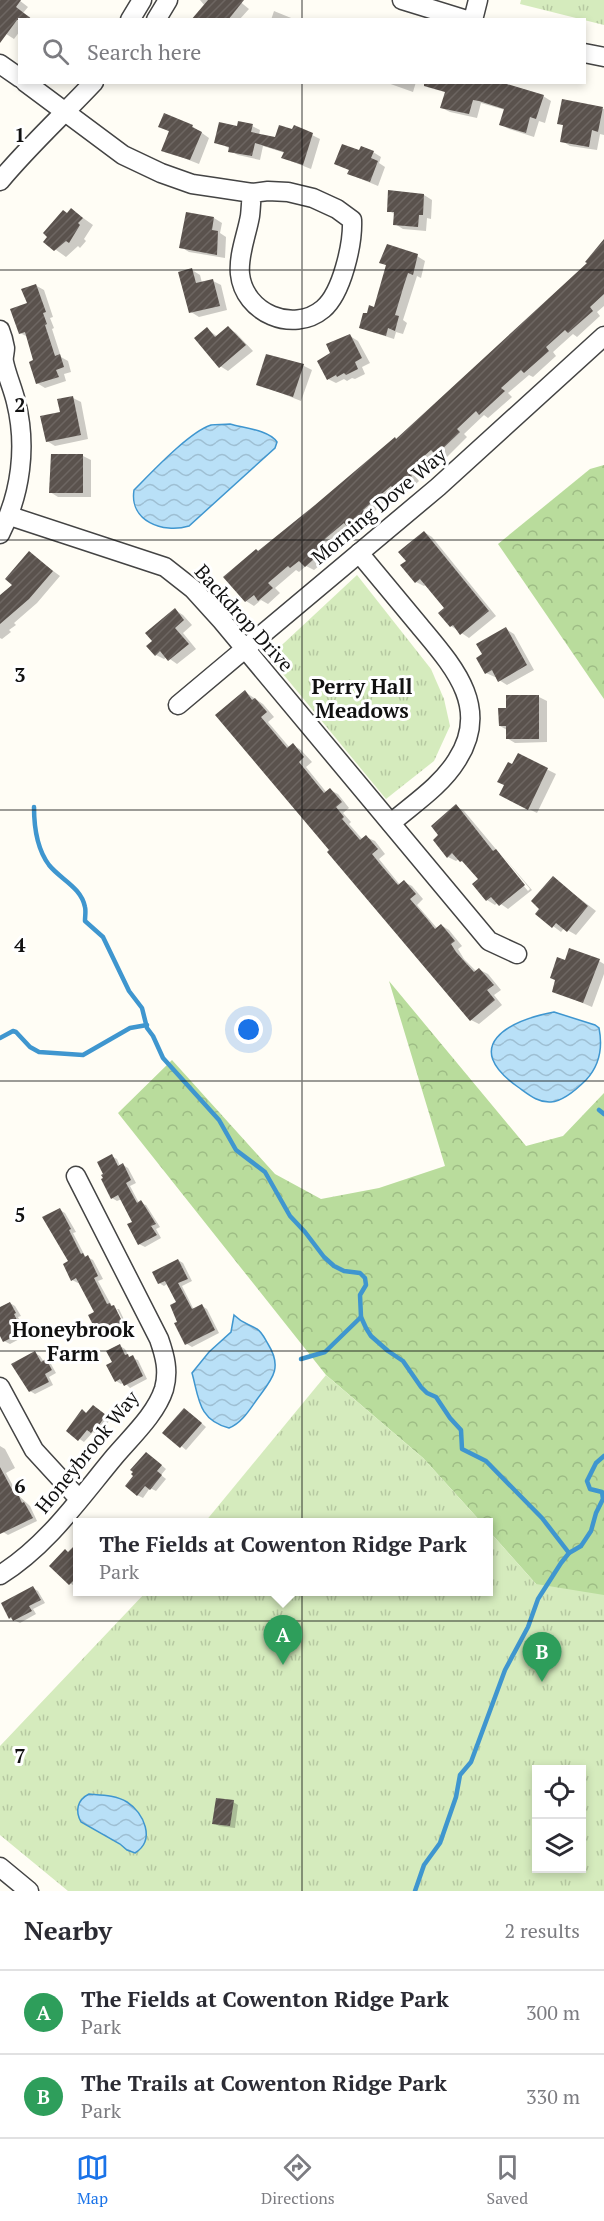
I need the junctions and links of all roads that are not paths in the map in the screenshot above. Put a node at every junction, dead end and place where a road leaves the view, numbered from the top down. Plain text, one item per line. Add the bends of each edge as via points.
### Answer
1 (142, 0) edge
2 (168, 0) edge
3 (402, 0) edge
4 (478, 0) edge
5 (131, 18) edge
6 (157, 18) edge
7 (460, 18) edge
8 (474, 18) edge
9 (586, 53) edge
10 (604, 57) edge
11 (0, 64) edge
12 (18, 77) edge
13 (28, 84) edge
14 (92, 84) edge
15 (66, 112) junction
16 (0, 181) edge
17 (252, 193) junction
18 (0, 330) edge
19 (604, 336) edge
20 (2, 359) edge
21 (10, 516) junction
22 (0, 534) edge
23 (359, 553) junction
24 (244, 649) junction
25 (178, 705) dead end
26 (391, 823) junction
27 (517, 954) dead end
28 (76, 1176) dead end
29 (0, 1387) edge
30 (80, 1499) junction
31 (0, 1575) edge
32 (0, 1867) edge
33 (29, 1891) edge

1 - 5 street
2 - 6 street
3 - 7 street
4 - 8 street
9 - 10 street
11 - 12 street
13 - 15 street
14 - 15 street
15 - 16 street
15 - 17 street via 123,155 160,173 192,184
17 - 17 street via 240,274 245,292 257,306 277,318 298,321 323,309 336,294 353,237 352,220 338,209 296,194 268,190
18 - 20 street
19 - 23 street, Morning Dove Way
20 - 21 street via 16,402 21,444 17,491
21 - 22 street
21 - 24 street, Backdrop Drive via 165,567 193,589
23 - 24 street, Morning Dove Way
23 - 26 street via 459,674 469,701 468,740 458,760 445,777
24 - 25 street, Morning Dove Way
24 - 26 street, Backdrop Drive
26 - 27 street, Backdrop Drive via 489,941
28 - 30 street, Honeybrook Way via 159,1339 166,1378 164,1391 150,1415
29 - 30 street via 34,1450
30 - 31 street, Honeybrook Way via 42,1543
32 - 33 street

